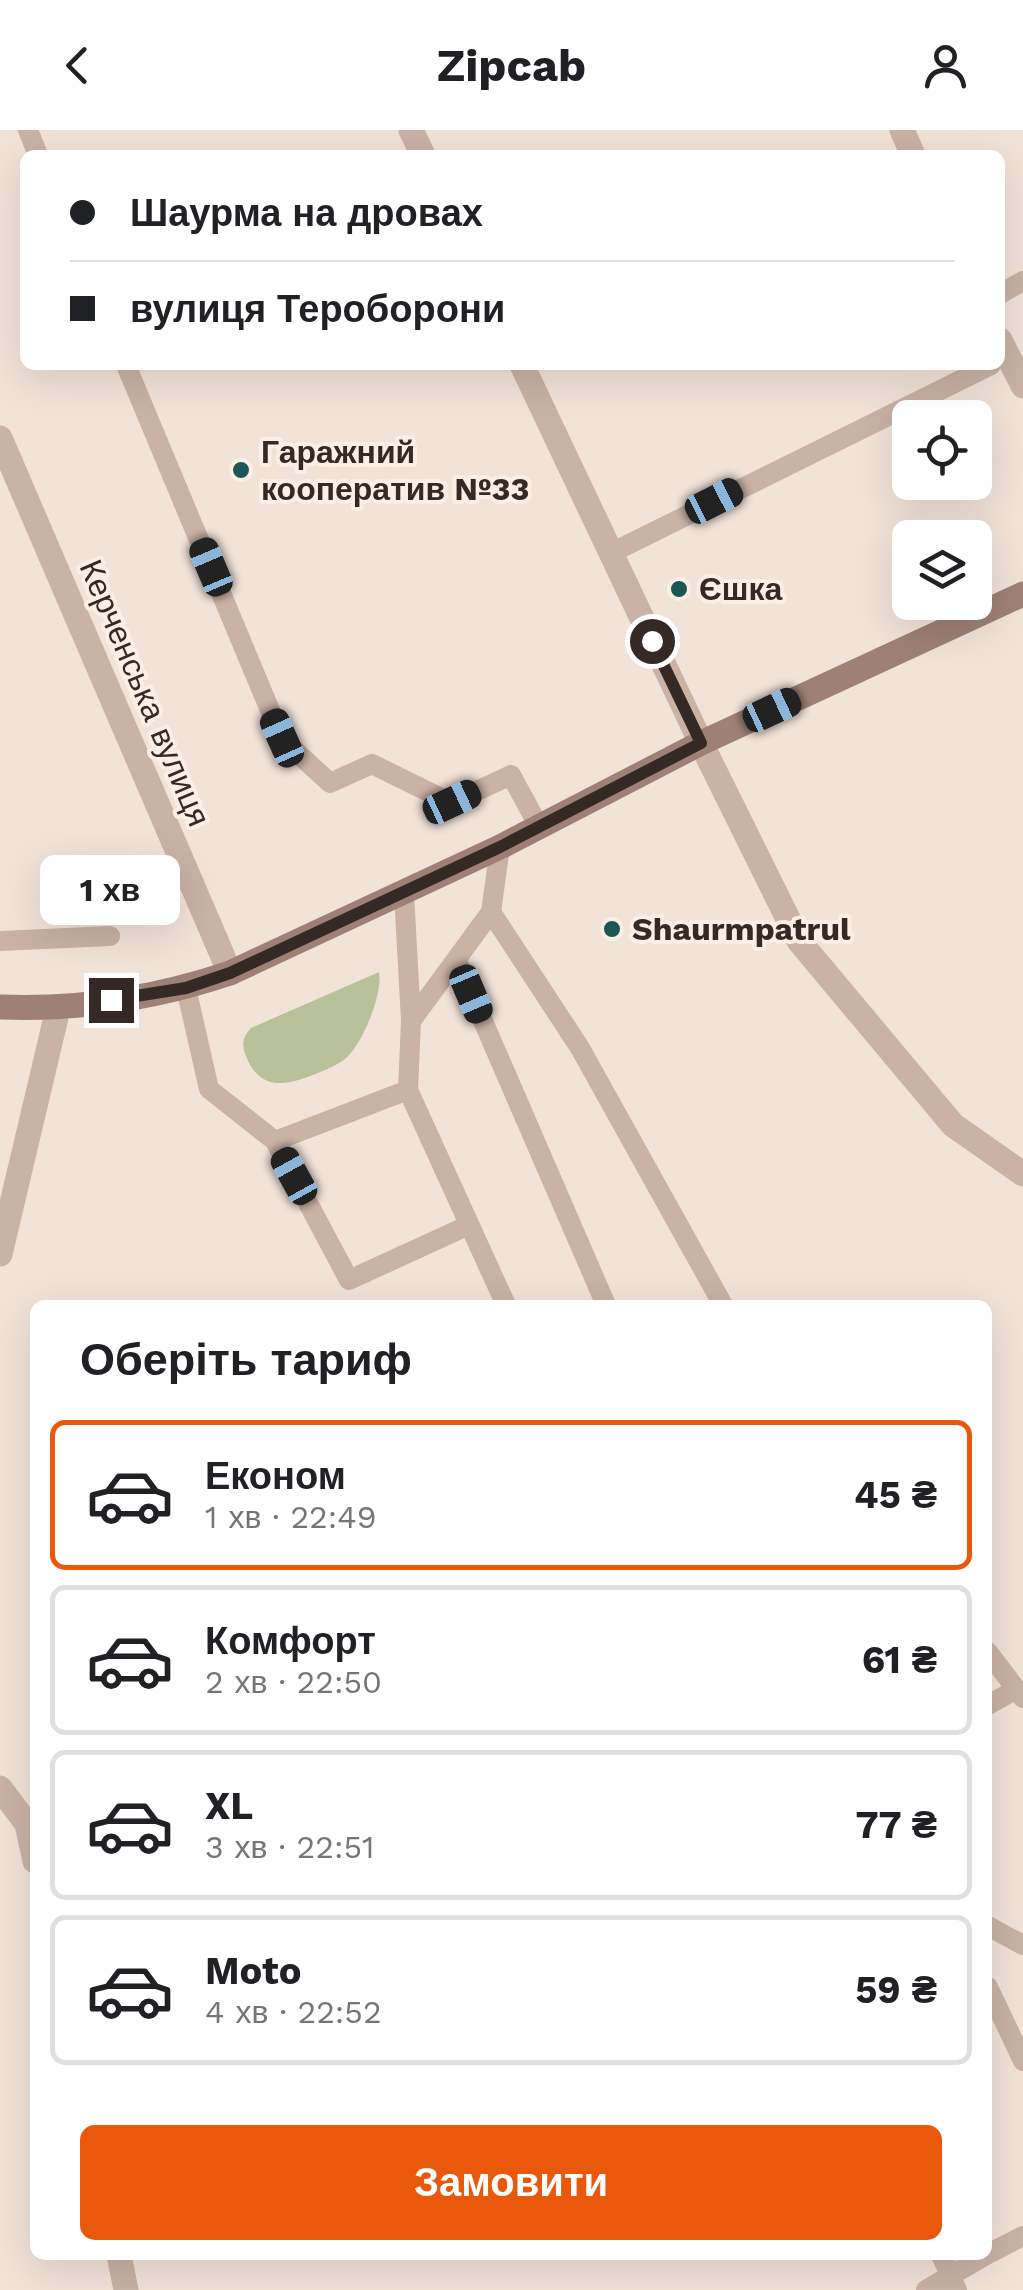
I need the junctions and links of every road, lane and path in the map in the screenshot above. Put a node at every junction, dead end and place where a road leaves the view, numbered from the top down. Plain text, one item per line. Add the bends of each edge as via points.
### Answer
1 (1005, 362) edge
2 (128, 370) edge
3 (524, 370) edge
4 (971, 370) edge
5 (1023, 386) edge
6 (0, 438) edge
7 (611, 553) junction
8 (1023, 594) edge
9 (701, 743) junction
10 (539, 827) junction
11 (500, 847) junction
12 (404, 893) junction
13 (491, 912) junction
14 (110, 936) dead end
15 (0, 941) edge
16 (457, 962) junction
17 (230, 973) junction
18 (186, 988) junction
19 (0, 1007) edge
20 (58, 1009) junction
21 (411, 1021) junction
22 (408, 1090) junction
23 (275, 1141) junction
24 (1023, 1174) edge
25 (469, 1225) junction
26 (0, 1254) edge
27 (504, 1300) edge
28 (604, 1300) edge
29 (721, 1300) edge
30 (992, 1657) edge
31 (1020, 1693) edge
32 (992, 1704) edge
33 (0, 1788) edge
34 (30, 1838) edge
35 (992, 1928) edge
36 (1023, 1945) edge
37 (992, 1995) edge
38 (1023, 2061) edge
39 (1023, 2236) edge
40 (992, 2252) edge
41 (119, 2260) edge
42 (980, 2260) edge
43 (954, 2282) edge
44 (126, 2290) edge
45 (926, 2290) edge

1 - 5 street
2 - 10 lane via 282,738 330,784 372,764 452,802 511,775
3 - 7 street
4 - 7 lane
6 - 17 street, Керченська вулиця
7 - 9 street
8 - 9 main road
9 - 10 main road
9 - 24 street via 799,941 953,1125
10 - 11 main road
11 - 12 main road
11 - 13 lane
12 - 17 main road
12 - 21 lane
13 - 16 lane
13 - 29 lane via 580,1048
14 - 15 lane
16 - 21 lane
16 - 28 lane
17 - 18 main road
18 - 20 main road
18 - 23 lane via 209,1088
19 - 20 main road
20 - 26 street
21 - 22 lane
22 - 23 lane
22 - 25 lane
23 - 25 lane via 349,1280
25 - 27 lane
30 - 31 lane
31 - 32 lane
33 - 34 street
35 - 36 lane
37 - 38 lane
39 - 40 lane
41 - 44 street
42 - 43 lane
43 - 45 lane

